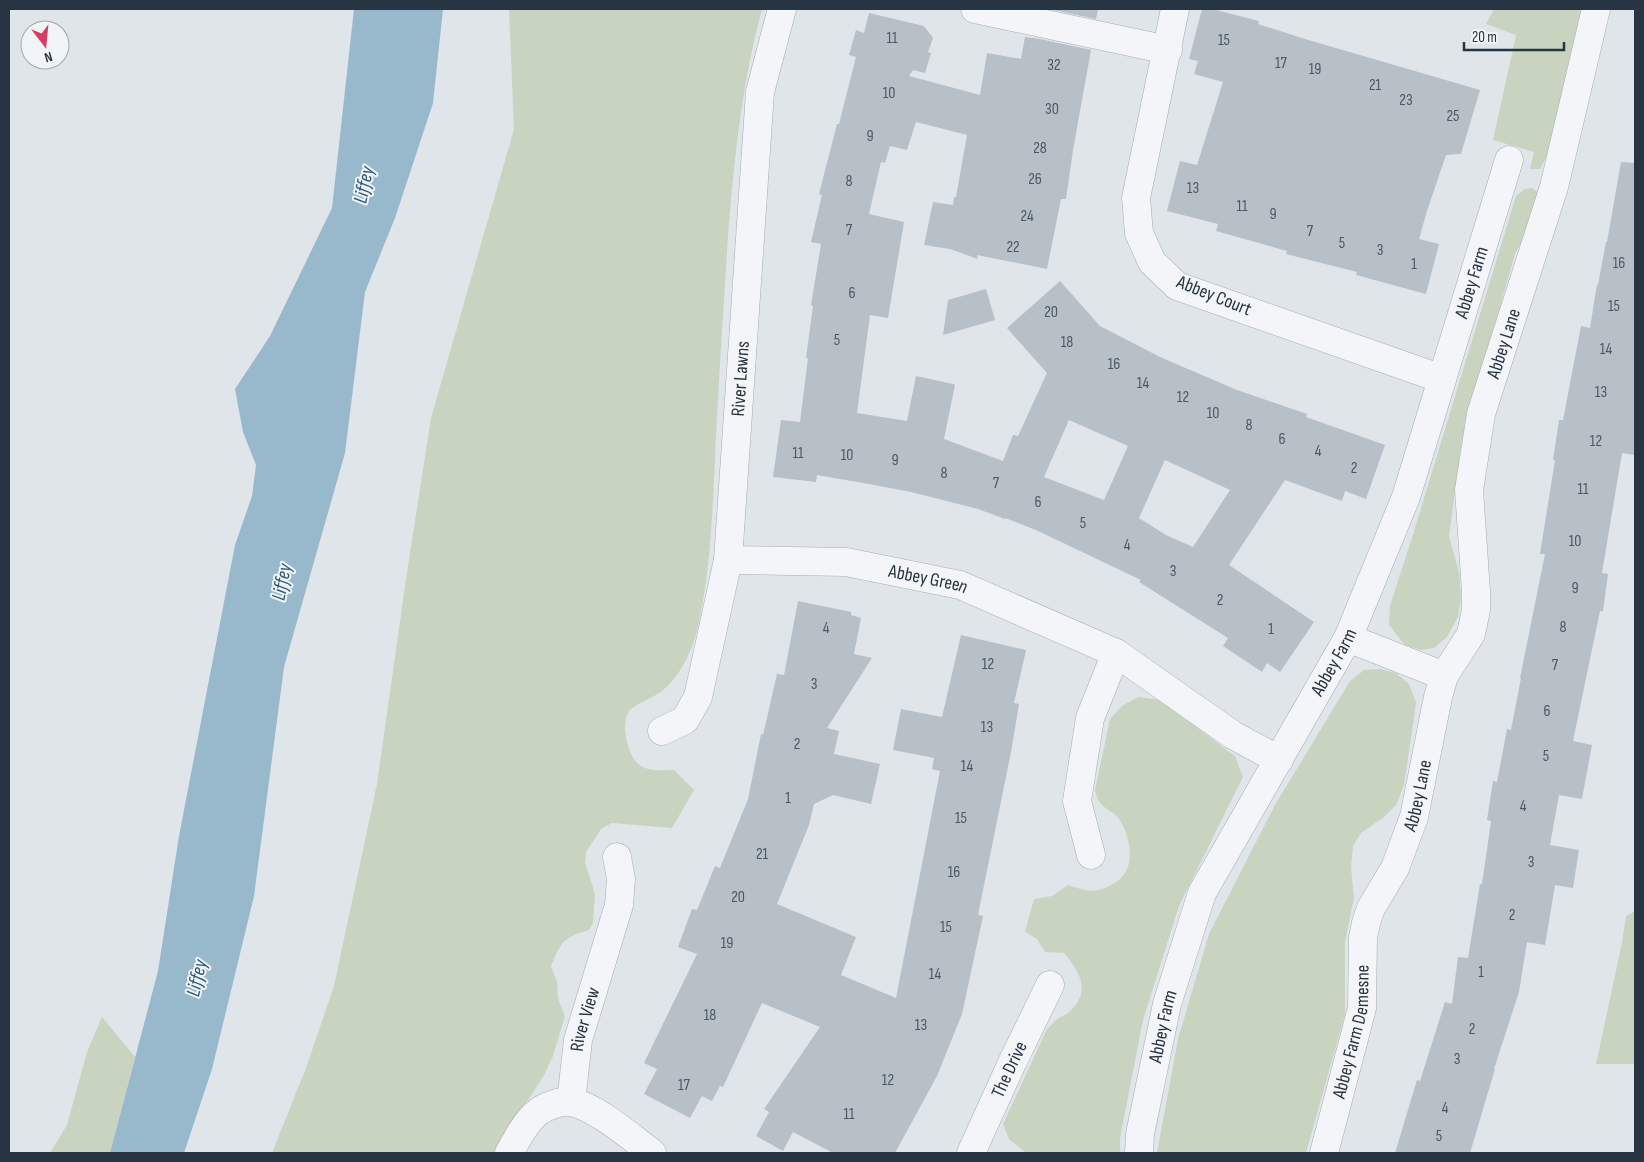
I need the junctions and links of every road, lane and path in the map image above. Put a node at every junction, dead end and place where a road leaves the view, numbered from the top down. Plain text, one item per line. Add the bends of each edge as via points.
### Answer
1 (782, 9) edge
2 (975, 9) edge
3 (1176, 9) edge
4 (1596, 9) edge
5 (1168, 50) junction
6 (1509, 160) dead end
7 (1442, 379) junction
8 (728, 560) junction
9 (1348, 638) junction
10 (1116, 653) junction
11 (1444, 676) junction
12 (662, 731) dead end
13 (1279, 760) junction
14 (1091, 855) dead end
15 (617, 857) dead end
16 (1371, 908) joint
17 (1050, 985) dead end
18 (571, 1102) junction
19 (510, 1153) edge
20 (652, 1153) edge
21 (971, 1153) edge
22 (1139, 1153) edge
23 (1324, 1153) edge

1 - 8 street, River Lawns via 760,92
2 - 5 street
3 - 5 street, Abbey Court
4 - 11 street, Abbey Lane via 1554,187 1481,414 1469,490 1476,610 1471,634
5 - 7 street, Abbey Court via 1136,198 1139,233 1152,262 1177,286
6 - 7 street, Abbey Farm
7 - 9 street, Abbey Farm via 1406,497
8 - 10 street, Abbey Green via 846,562 960,585
8 - 12 street, River Lawns via 698,697 685,720
9 - 11 street
9 - 13 street, Abbey Farm
10 - 13 street, Abbey Green via 1233,735
10 - 14 street via 1090,718 1077,801
11 - 16 street, Abbey Lane via 1414,817 1395,868
13 - 22 street, Abbey Farm via 1202,893 1166,1004
15 - 18 street, River View via 621,879 618,905 578,1040
16 - 23 street, Abbey Farm Demesne via 1363,937 1362,1008
17 - 21 street, The Drive
18 - 19 street via 554,1104 538,1112 527,1123
18 - 20 street via 597,1112

